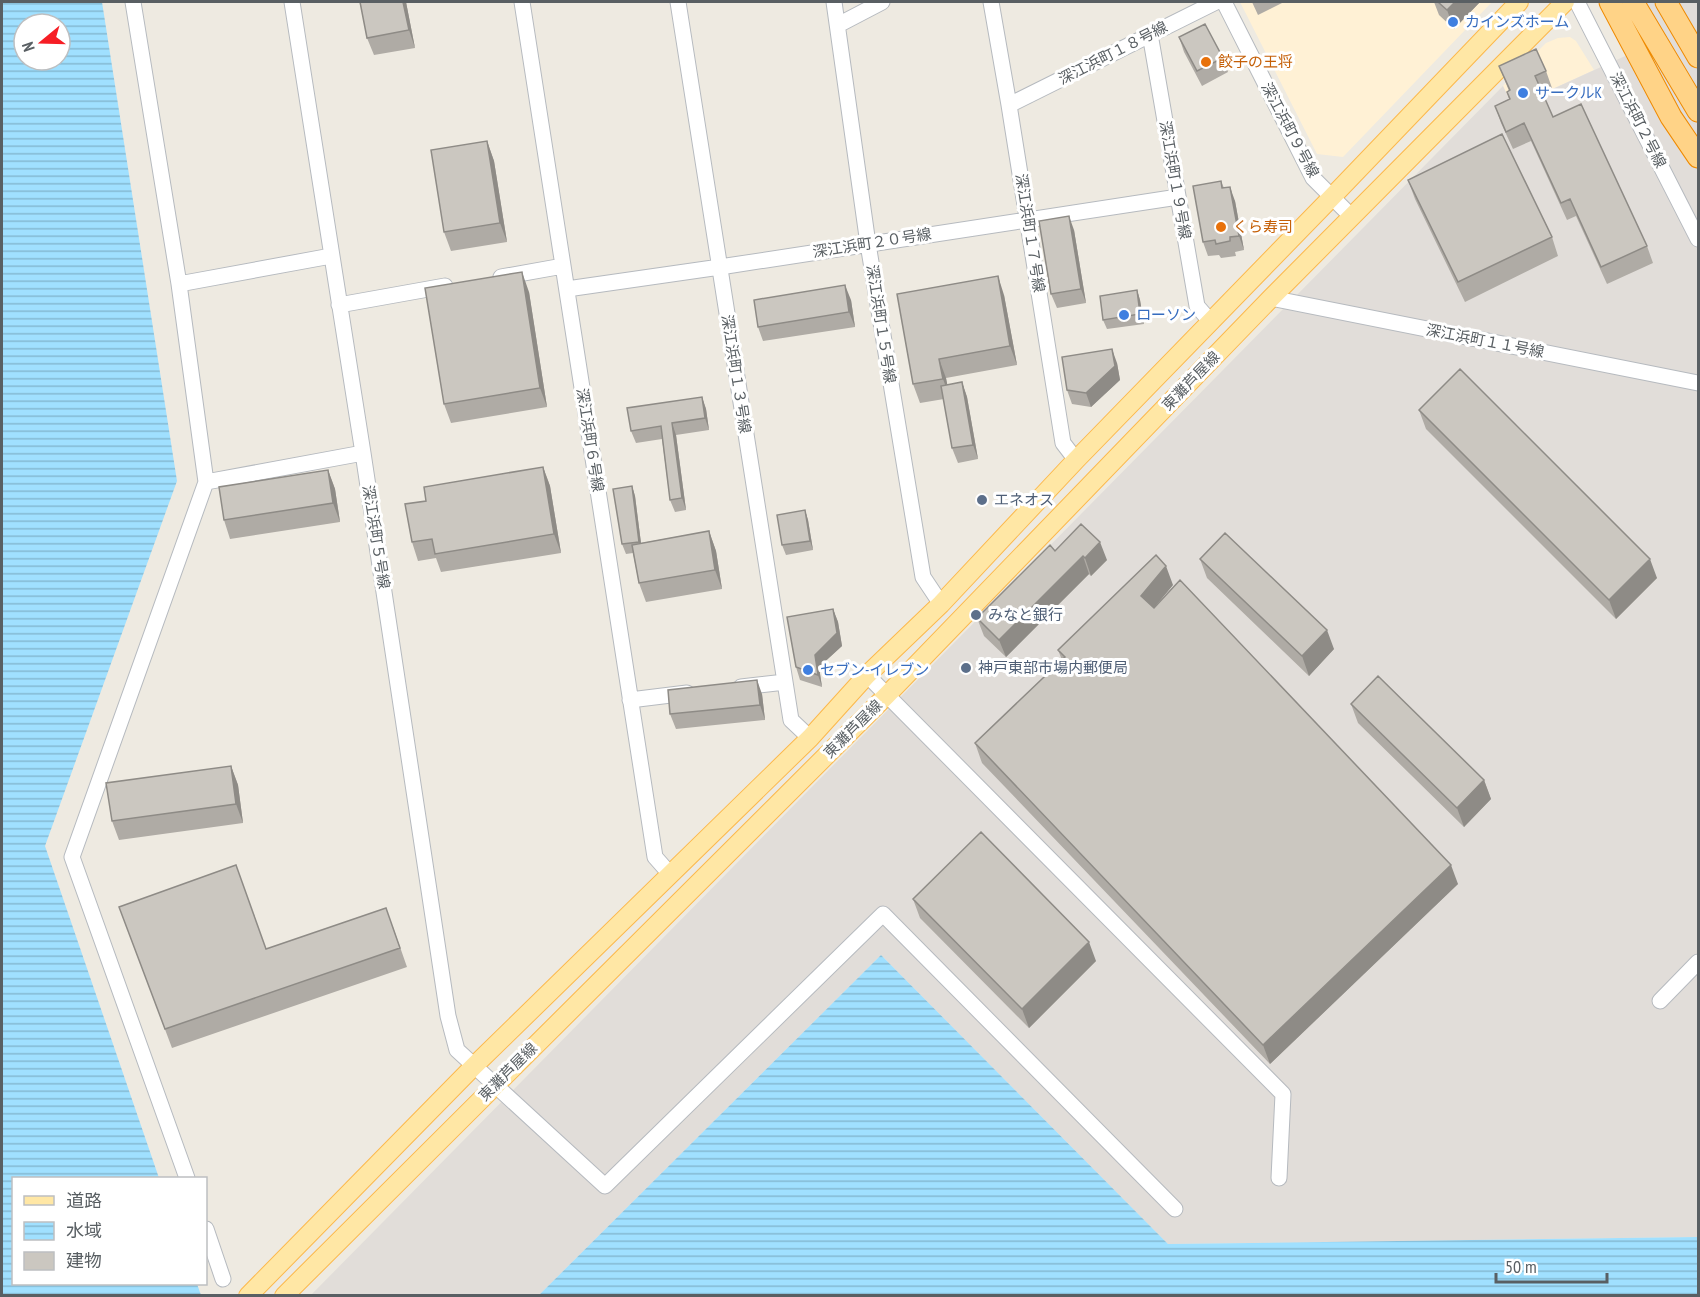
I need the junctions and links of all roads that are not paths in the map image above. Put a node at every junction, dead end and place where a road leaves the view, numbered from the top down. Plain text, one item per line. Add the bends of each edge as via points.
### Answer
1 (133, 2) edge
2 (292, 2) edge
3 (522, 2) edge
4 (678, 2) edge
5 (834, 2) edge
6 (882, 2) edge
7 (991, 2) edge
8 (1216, 2) edge
9 (1224, 2) edge
10 (1519, 2) edge
11 (1565, 2) edge
12 (1577, 2) edge
13 (1610, 2) edge
14 (1634, 2) edge
15 (1666, 2) edge
16 (838, 25) junction
17 (1150, 34) junction
18 (1698, 57) edge
19 (1010, 105) junction
20 (1698, 111) edge
21 (1698, 157) edge
22 (1178, 196) junction
23 (1331, 198) junction
24 (1352, 217) junction
25 (1028, 219) junction
26 (1698, 239) edge
27 (868, 244) junction
28 (331, 256) junction
29 (563, 266) junction
30 (720, 267) junction
31 (480, 280) edge
32 (179, 284) junction
33 (457, 284) edge
34 (567, 289) junction
35 (1271, 298) junction
36 (339, 305) junction
37 (1210, 321) junction
38 (1698, 383) edge
39 (363, 453) junction
40 (1076, 460) junction
41 (206, 482) junction
42 (941, 604) junction
43 (867, 675) junction
44 (785, 682) junction
45 (725, 689) edge
46 (702, 692) edge
47 (887, 695) junction
48 (630, 700) junction
49 (810, 738) junction
50 (670, 874) junction
51 (1698, 962) edge
52 (1660, 1001) dead end
53 (474, 1066) junction
54 (496, 1085) junction
55 (186, 1177) edge
56 (1279, 1178) dead end
57 (1175, 1209) dead end
58 (207, 1232) edge
59 (223, 1279) dead end
60 (248, 1296) edge
61 (284, 1296) edge

1 - 32 street
2 - 28 street, 深江浜町５号線
3 - 29 street, 深江浜町６号線
4 - 30 street, 深江浜町１３号線
5 - 16 street, 深江浜町１５号線
6 - 16 street
7 - 19 street, 深江浜町１７号線
8 - 17 street, 深江浜町１８号線
9 - 23 street, 深江浜町９号線 via 1313,178
10 - 23 main road, 東灘芦屋線
11 - 24 main road, 東灘芦屋線
12 - 26 street, 深江浜町２号線
13 - 21 highway via 1671,117
14 - 20 highway
15 - 18 highway
16 - 27 street, 深江浜町１５号線
17 - 19 street, 深江浜町１８号線
17 - 22 street, 深江浜町１９号線
19 - 25 street, 深江浜町１７号線
22 - 25 street, 深江浜町２０号線
22 - 37 street, 深江浜町１９号線 via 1197,306
23 - 24 street, 深江浜町９号線
23 - 37 main road, 東灘芦屋線
24 - 35 main road, 東灘芦屋線
25 - 27 street, 深江浜町２０号線
25 - 40 street, 深江浜町１７号線 via 1063,443
27 - 30 street, 深江浜町２０号線
27 - 42 street, 深江浜町１５号線 via 923,577
28 - 32 street
28 - 36 street, 深江浜町５号線
29 - 31 street
29 - 34 street, 深江浜町６号線
30 - 34 street, 深江浜町２０号線
30 - 44 street, 深江浜町１３号線
32 - 41 street
33 - 36 street
34 - 48 street, 深江浜町６号線
35 - 38 street, 深江浜町１１号線
35 - 47 main road, 東灘芦屋線
36 - 39 street, 深江浜町５号線
37 - 40 main road, 東灘芦屋線
39 - 41 street
39 - 53 street, 深江浜町５号線 via 448,1016 457,1050
40 - 42 main road, 東灘芦屋線
41 - 55 street via 72,857
42 - 43 main road, 東灘芦屋線
43 - 47 street
43 - 49 main road, 東灘芦屋線
44 - 45 street
44 - 49 street, 深江浜町１３号線 via 790,720
46 - 48 street
47 - 54 main road, 東灘芦屋線
47 - 56 street via 1283,1094
48 - 50 street, 深江浜町６号線 via 655,858
49 - 50 main road, 東灘芦屋線
50 - 53 main road, 東灘芦屋線
51 - 52 street
53 - 54 street, 深江浜町５号線
53 - 60 main road, 東灘芦屋線
54 - 57 street, 深江浜町５号線 via 605,1186 883,914
54 - 61 main road, 東灘芦屋線
58 - 59 street

